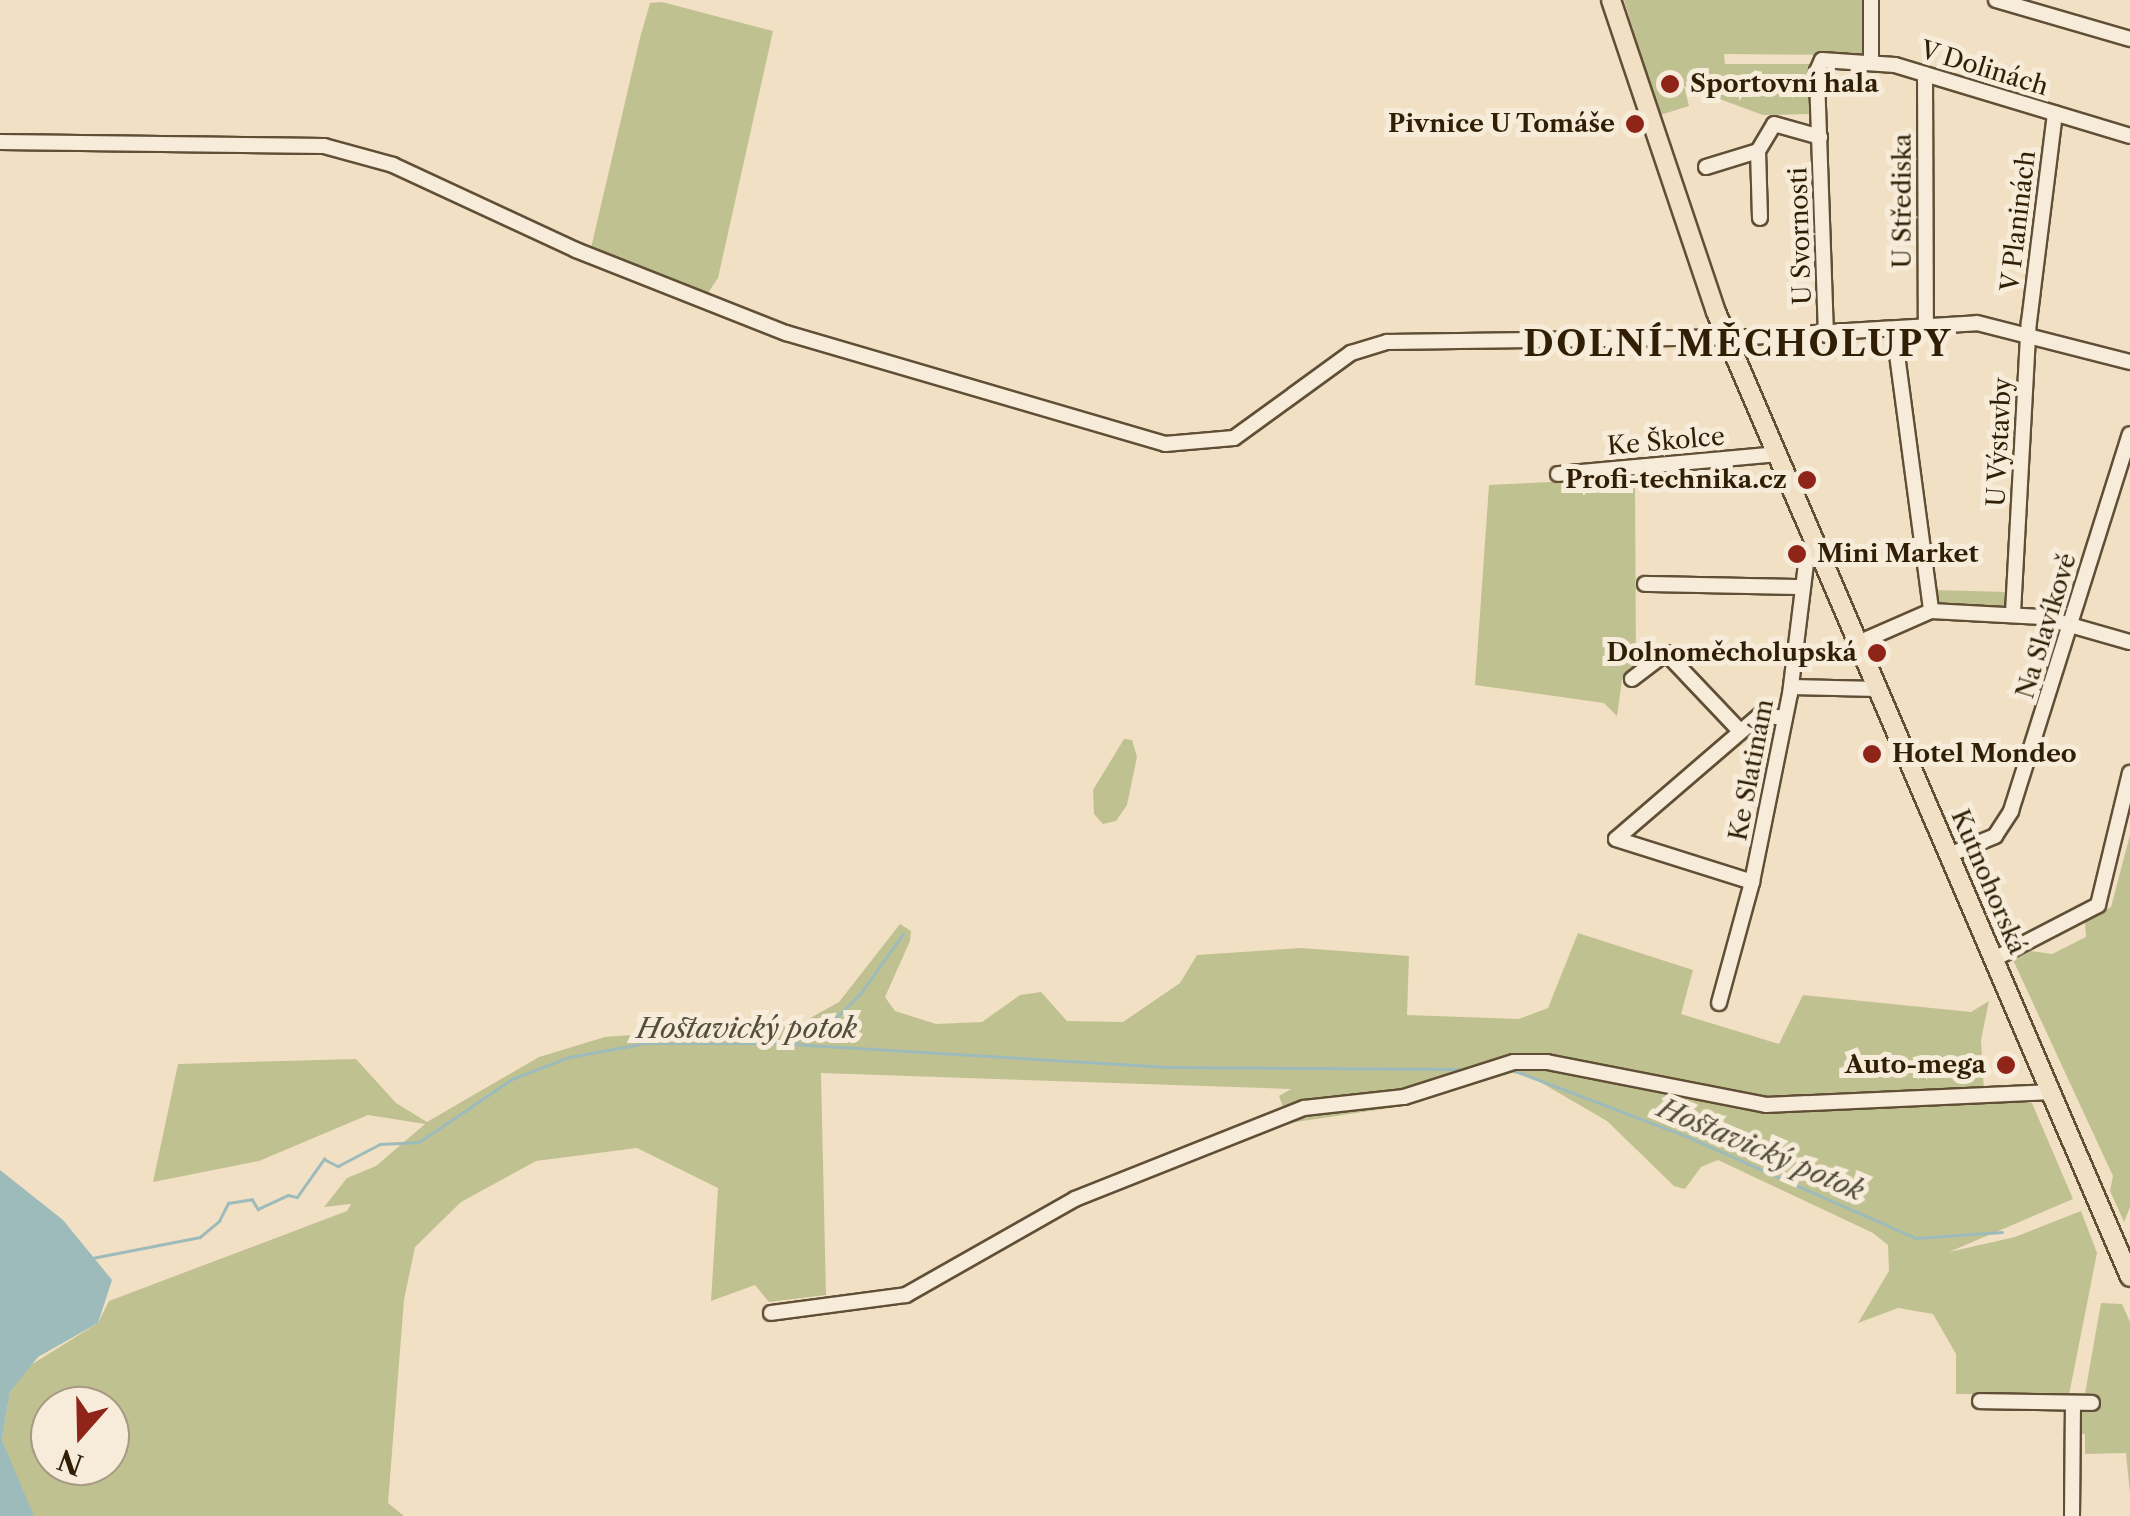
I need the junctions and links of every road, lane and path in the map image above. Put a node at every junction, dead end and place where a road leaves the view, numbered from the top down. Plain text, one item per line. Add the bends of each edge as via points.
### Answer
1 (1612, 0) edge
2 (1871, 0) edge
3 (1996, 0) edge
4 (2130, 39) edge
5 (1822, 60) joint
6 (1870, 62) junction
7 (1925, 74) junction
8 (2054, 114) junction
9 (2130, 136) edge
10 (1820, 137) junction
11 (0, 142) edge
12 (1758, 151) junction
13 (1706, 168) dead end
14 (1760, 218) dead end
15 (1926, 328) junction
16 (1894, 332) junction
17 (1826, 334) junction
18 (2028, 334) junction
19 (1727, 337) junction
20 (2130, 362) edge
21 (2130, 434) edge
22 (1777, 454) junction
23 (1558, 474) dead end
24 (1816, 548) junction
25 (1645, 584) dead end
26 (1802, 587) junction
27 (1931, 611) junction
28 (2013, 613) junction
29 (2072, 625) junction
30 (2130, 642) edge
31 (1858, 643) junction
32 (1632, 679) dead end
33 (1791, 687) junction
34 (1878, 689) junction
35 (1785, 718) junction
36 (1740, 731) junction
37 (2130, 773) edge
38 (1949, 854) junction
39 (1752, 882) junction
40 (1994, 959) junction
41 (1719, 1003) dead end
42 (2054, 1092) junction
43 (2130, 1277) edge
44 (771, 1313) dead end
45 (1980, 1402) dead end
46 (2074, 1403) junction
47 (2092, 1403) dead end
48 (2072, 1516) edge

1 - 19 main road, Kutnohorská
2 - 6 street
3 - 4 street
5 - 6 street, V Dolinách
5 - 10 street, U Svornosti
6 - 7 street, V Dolinách
7 - 8 street, V Dolinách
7 - 15 street, U Střediska
8 - 9 street, V Dolinách
8 - 18 street, V Planinách
10 - 12 street, U Svornosti via 1774,124
10 - 17 street, U Svornosti
11 - 19 street via 324,146 394,165 576,250 786,333 1165,444 1234,438 1362,347
12 - 13 street, U Svornosti
12 - 14 street, U Svornosti
15 - 16 street
15 - 18 street via 1977,323
16 - 17 street
16 - 27 street
17 - 19 street
18 - 20 street
18 - 28 street, U Výstavby
19 - 22 main road, Kutnohorská
21 - 29 street, Na Slavíkově
22 - 23 street, Ke Školce
22 - 24 main road, Kutnohorská
24 - 26 street, Ke Slatinám via 1808,555
24 - 31 main road, Kutnohorská
25 - 26 street
26 - 33 street, Ke Slatinám
27 - 28 street
27 - 31 street
28 - 29 street
29 - 30 street
29 - 38 street, Na Slavíkově via 2008,818 1994,836
31 - 34 main road, Kutnohorská
32 - 36 street via 1666,653
33 - 34 street
33 - 35 street, Ke Slatinám
34 - 38 main road, Kutnohorská
35 - 36 street via 1760,715
35 - 39 street, Ke Slatinám
36 - 39 street via 1616,839
37 - 40 street via 2098,905
38 - 40 main road, Kutnohorská
39 - 41 street, Ke Slatinám
40 - 42 main road, Kutnohorská
42 - 43 main road, Kutnohorská
42 - 44 street via 1766,1105 1547,1062 1514,1062 1404,1097 1304,1108 1075,1199 906,1295
45 - 46 street
46 - 47 street
46 - 48 street

